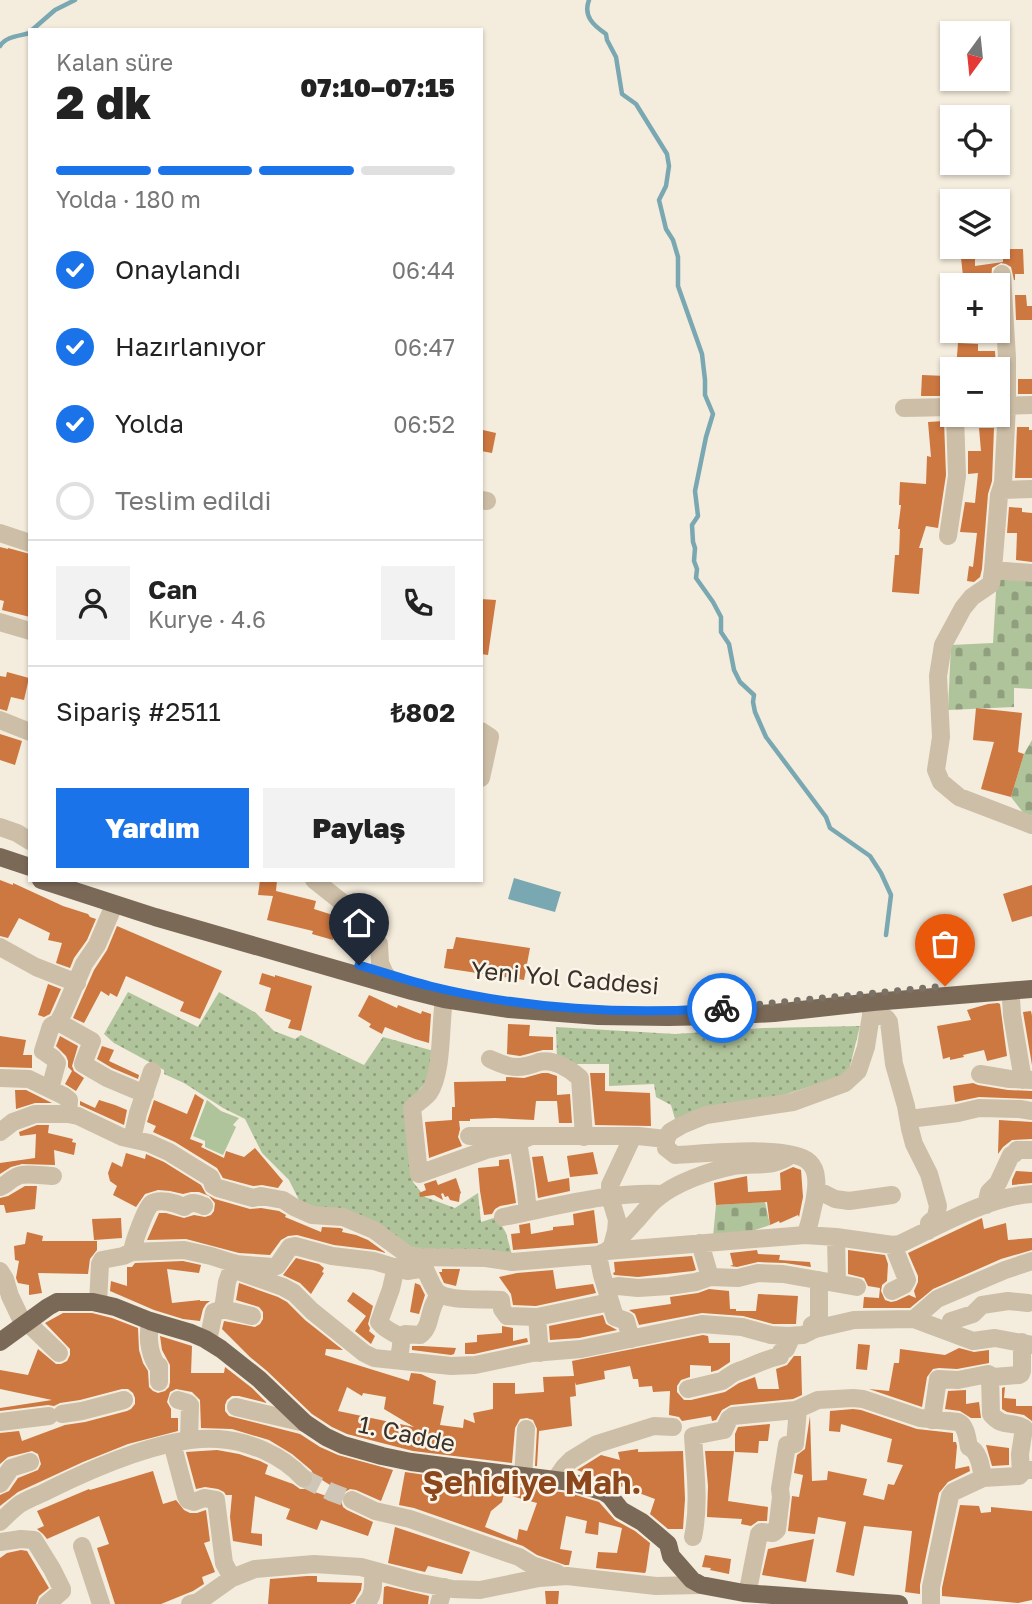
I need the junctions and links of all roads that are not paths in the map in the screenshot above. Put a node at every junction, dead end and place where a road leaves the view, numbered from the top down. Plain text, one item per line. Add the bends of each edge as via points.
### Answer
1 (1032, 405) edge
2 (1010, 406) edge
3 (940, 407) edge
4 (904, 408) dead end
5 (955, 427) edge
6 (1002, 427) edge
7 (1032, 489) edge
8 (1001, 491) junction
9 (0, 533) edge
10 (948, 536) dead end
11 (28, 542) edge
12 (993, 570) junction
13 (1032, 573) edge
14 (0, 622) edge
15 (28, 630) edge
16 (0, 720) edge
17 (28, 731) edge
18 (483, 732) edge
19 (483, 769) edge
20 (1032, 825) edge
21 (0, 827) edge
22 (28, 840) edge
23 (0, 857) edge
24 (0, 866) edge
25 (28, 866) edge
26 (28, 876) edge
27 (47, 882) edge
28 (73, 882) edge
29 (317, 882) edge
30 (111, 912) dead end
31 (0, 947) edge
32 (388, 978) junction
33 (1032, 979) edge
34 (77, 983) junction
35 (1032, 989) edge
36 (1011, 998) dead end
37 (444, 999) junction
38 (872, 1007) junction
39 (58, 1022) junction
40 (490, 1059) dead end
41 (152, 1071) dead end
42 (980, 1074) dead end
43 (0, 1078) edge
44 (1027, 1080) edge
45 (50, 1089) junction
46 (145, 1094) junction
47 (1032, 1111) edge
48 (68, 1114) junction
49 (908, 1119) junction
50 (0, 1132) edge
51 (469, 1136) dead end
52 (633, 1136) junction
53 (584, 1137) junction
54 (132, 1139) junction
55 (523, 1139) junction
56 (666, 1139) junction
57 (1032, 1150) edge
58 (791, 1155) junction
59 (53, 1176) dead end
60 (0, 1187) edge
61 (817, 1190) junction
62 (663, 1194) junction
63 (1032, 1194) edge
64 (892, 1195) dead end
65 (610, 1197) junction
66 (986, 1205) junction
67 (204, 1206) dead end
68 (528, 1212) junction
69 (503, 1217) dead end
70 (928, 1231) junction
71 (805, 1235) junction
72 (836, 1237) junction
73 (700, 1243) junction
74 (894, 1245) junction
75 (606, 1251) junction
76 (132, 1252) junction
77 (1032, 1261) edge
78 (423, 1263) junction
79 (233, 1266) junction
80 (396, 1267) junction
81 (0, 1271) edge
82 (710, 1277) junction
83 (828, 1282) junction
84 (856, 1287) dead end
85 (892, 1291) dead end
86 (440, 1294) junction
87 (608, 1295) junction
88 (98, 1303) junction
89 (1028, 1303) dead end
90 (223, 1309) junction
91 (253, 1316) dead end
92 (537, 1317) junction
93 (914, 1319) junction
94 (150, 1321) junction
95 (26, 1322) junction
96 (813, 1330) junction
97 (951, 1332) junction
98 (792, 1336) junction
99 (401, 1337) junction
100 (631, 1339) junction
101 (208, 1341) junction
102 (0, 1342) edge
103 (1027, 1344) edge
104 (59, 1353) dead end
105 (540, 1353) junction
106 (398, 1360) junction
107 (990, 1375) junction
108 (159, 1382) dead end
109 (688, 1390) dead end
110 (124, 1400) dead end
111 (178, 1400) dead end
112 (236, 1407) dead end
113 (798, 1409) junction
114 (932, 1420) junction
115 (0, 1422) edge
116 (305, 1423) junction
117 (673, 1427) dead end
118 (526, 1429) dead end
119 (181, 1442) junction
120 (30, 1462) dead end
121 (1026, 1472) edge
122 (523, 1477) junction
123 (303, 1478) tunnel mouth
124 (983, 1478) junction
125 (555, 1480) junction
126 (0, 1484) edge
127 (352, 1500) tunnel mouth
128 (1, 1520) edge
129 (693, 1537) dead end
130 (0, 1542) edge
131 (82, 1546) dead end
132 (373, 1571) junction
133 (567, 1576) junction
134 (232, 1578) junction
135 (701, 1585) junction
136 (749, 1585) dead end
137 (441, 1596) edge
138 (799, 1601) edge
139 (47, 1604) edge
140 (101, 1604) edge
141 (190, 1604) edge
142 (365, 1604) edge
143 (898, 1604) edge
144 (930, 1604) edge

1 - 2 street
3 - 4 street
5 - 10 street via 957,476
6 - 8 street
7 - 8 street
8 - 12 street
9 - 11 street
12 - 13 street
12 - 20 street via 991,584 963,608 943,645 936,770 941,782 959,797
14 - 15 street
16 - 17 street
18 - 19 street via 490,737
21 - 22 street
23 - 25 main road
24 - 26 main road
27 - 32 main road, Yeni Yol Caddesi via 155,917
28 - 32 main road, Yeni Yol Caddesi
29 - 32 street via 362,918 379,944 380,963
30 - 34 street
31 - 34 street
32 - 33 main road, Yeni Yol Caddesi via 521,1003 661,1011
32 - 37 main road, Yeni Yol Caddesi
34 - 39 street
35 - 38 main road, Yeni Yol Caddesi
36 - 44 street
37 - 38 main road, Yeni Yol Caddesi via 509,1009 651,1017
37 - 55 street via 434,1082 412,1108 419,1174
38 - 49 street via 889,1022
38 - 56 street via 858,1072 845,1083 793,1102 705,1115 670,1132
39 - 45 street via 51,1026 44,1044 44,1053 57,1063
39 - 46 street via 92,1041 83,1064
40 - 53 street via 516,1067 553,1062 580,1078
41 - 46 street
42 - 44 street
43 - 45 street via 29,1079
45 - 48 street via 69,1100
46 - 54 street
47 - 49 street via 979,1108
48 - 50 street via 35,1114
48 - 54 street
49 - 70 street via 938,1206
51 - 55 street
52 - 53 street
52 - 56 street
52 - 65 street via 610,1185
53 - 55 street
54 - 78 street via 169,1152 211,1178 218,1188 283,1200 312,1215 343,1217 374,1230
55 - 68 street
56 - 58 street via 666,1147 675,1155 767,1151
57 - 66 street via 1011,1154
58 - 61 street via 810,1162
58 - 62 street via 772,1164 715,1171
59 - 60 street via 17,1176
61 - 64 street via 849,1201
61 - 71 street
62 - 65 street
62 - 75 street
63 - 66 street
65 - 68 street
65 - 75 street via 617,1220
66 - 70 street
67 - 76 street via 192,1202 184,1207 168,1202 150,1205
68 - 69 street
70 - 74 street
71 - 72 street
71 - 73 street
72 - 74 street
72 - 83 street
73 - 75 street
73 - 82 street
74 - 85 street via 907,1280
75 - 78 street via 512,1262 486,1258
75 - 87 street via 602,1275
76 - 79 street via 184,1250
76 - 88 street via 102,1260
77 - 93 street via 937,1299
78 - 80 street via 407,1272
78 - 86 street
79 - 80 street via 277,1266 295,1246
79 - 90 street
79 - 106 street via 294,1293 364,1353
80 - 99 street via 379,1322
81 - 95 street via 16,1311
82 - 83 street via 783,1274
82 - 87 street via 670,1286 618,1286
83 - 84 street
83 - 96 street
86 - 92 street via 502,1300 507,1316
86 - 99 street via 425,1332
87 - 92 street
87 - 100 street via 615,1317 626,1321
88 - 94 main road, 1. Cadde
88 - 95 main road, 1. Cadde via 57,1303
89 - 97 street via 982,1305 951,1321
90 - 91 street
90 - 101 street via 214,1312
92 - 105 street
93 - 96 street via 854,1320
93 - 97 street
94 - 101 main road, 1. Cadde
94 - 108 street via 150,1349 159,1366
95 - 102 main road, 1. Cadde
95 - 104 street
96 - 98 street
97 - 103 street via 973,1340 995,1338
98 - 100 street via 702,1324
98 - 109 street via 780,1356
99 - 106 street
100 - 105 street
101 - 116 main road, 1. Cadde via 259,1379
103 - 107 street via 1021,1374
105 - 106 street via 475,1365
107 - 114 street via 938,1379
107 - 121 street via 991,1414 1002,1424 1024,1428 1020,1454
110 - 115 street
111 - 119 street via 190,1405
112 - 116 street
113 - 114 street via 818,1401 853,1398
113 - 129 street via 733,1416 724,1430 692,1436 696,1468
113 - 136 street via 795,1444 787,1445 785,1454 777,1530 759,1534
114 - 124 street via 962,1424
116 - 122 main road, 1. Cadde via 333,1441 382,1456
117 - 125 street via 645,1428 588,1448
118 - 122 street
119 - 123 street via 217,1439 238,1443 272,1454
119 - 128 street via 85,1472 20,1504
119 - 134 street via 186,1496 194,1502 216,1500 223,1563
120 - 126 street via 11,1468
121 - 124 street
122 - 125 main road, 1. Cadde
124 - 144 street via 950,1496
125 - 135 main road, 1. Cadde via 610,1496 621,1510 668,1545 671,1556
127 - 133 street
130 - 139 street via 34,1540 62,1589
131 - 140 street
132 - 134 street via 314,1564 254,1569
132 - 137 street via 416,1582
132 - 142 street via 371,1596
133 - 135 street via 656,1586
133 - 137 street
134 - 141 street
135 - 138 main road
138 - 143 main road

